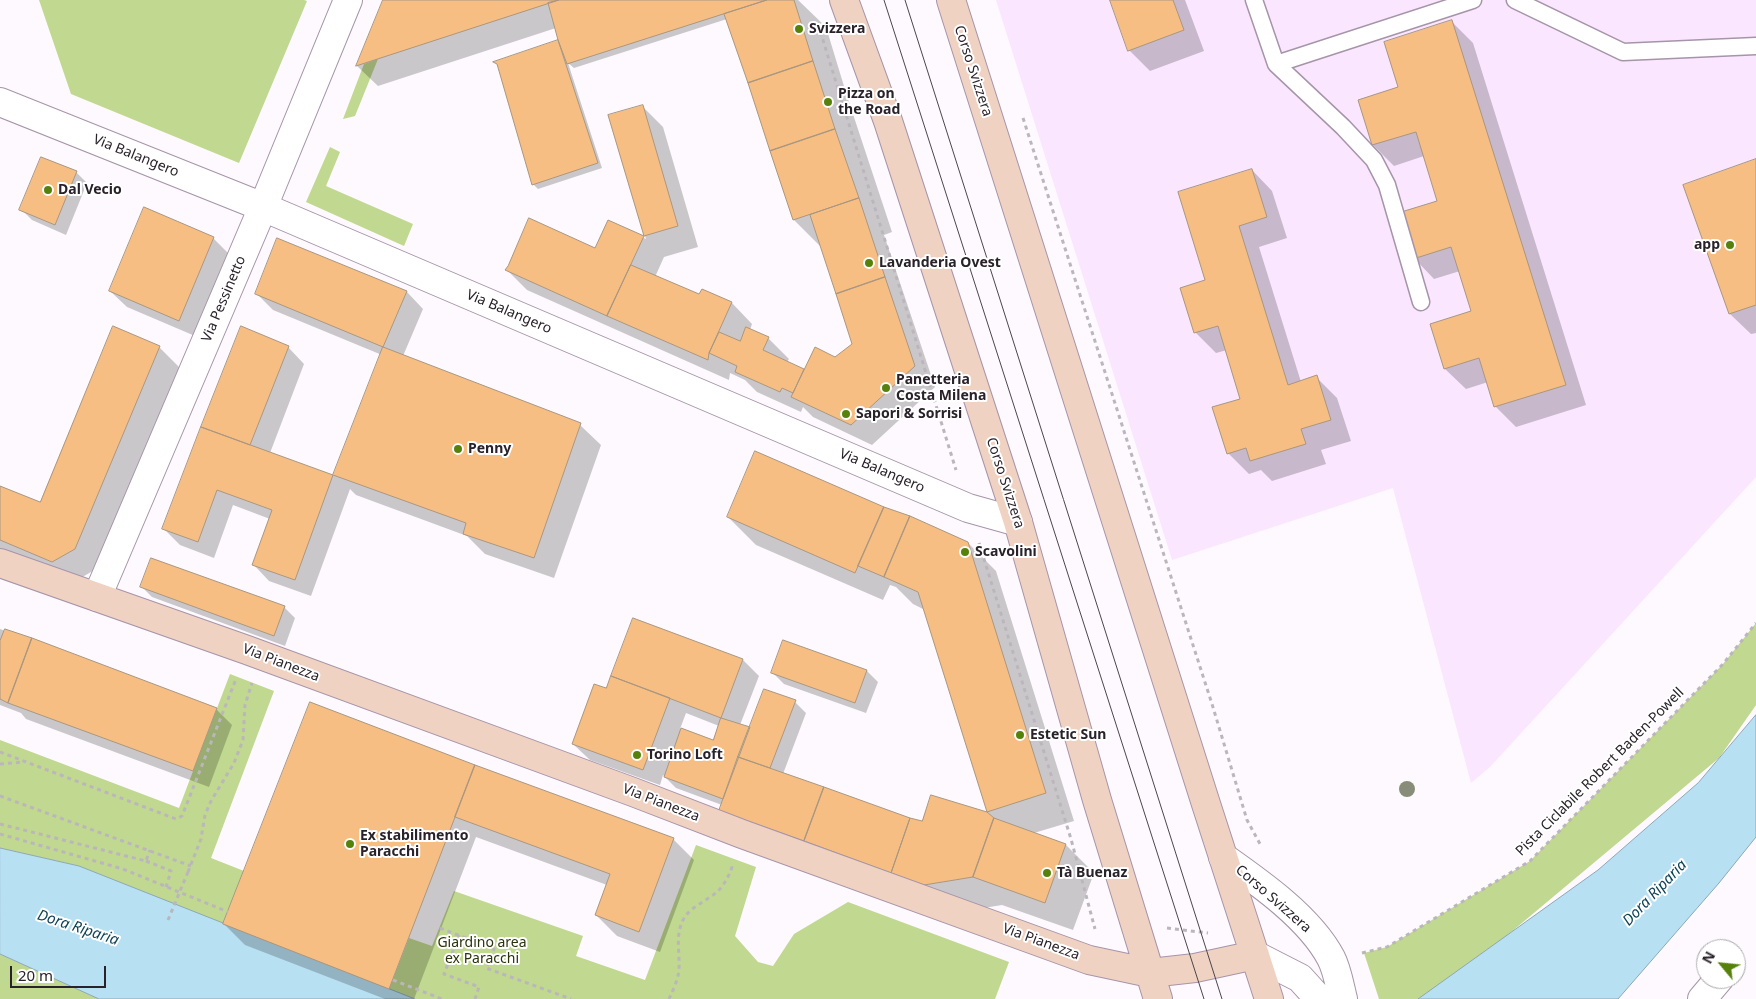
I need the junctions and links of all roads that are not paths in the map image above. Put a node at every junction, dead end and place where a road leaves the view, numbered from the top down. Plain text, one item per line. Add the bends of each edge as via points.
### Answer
1 (348, 0) edge
2 (844, 0) edge
3 (951, 0) edge
4 (1254, 0) edge
5 (1473, 0) edge
6 (1515, 0) edge
7 (1756, 46) edge
8 (1276, 64) junction
9 (0, 102) edge
10 (263, 207) junction
11 (1421, 302) dead end
12 (1018, 522) junction
13 (0, 563) edge
14 (97, 597) junction
15 (1223, 857) junction
16 (1252, 947) junction
17 (1150, 973) junction
18 (1710, 989) edge
19 (1158, 999) edge
20 (1270, 999) edge
21 (1319, 999) edge
22 (1343, 999) edge
23 (1702, 999) edge

1 - 10 street, Via Pessinetto
2 - 12 street, Corso Svizzera via 892,130
3 - 15 street, Corso Svizzera
4 - 8 lane
5 - 8 lane
6 - 7 lane via 1623,52
8 - 11 lane via 1374,160 1387,186
9 - 10 street, Via Balangero
10 - 12 street, Via Balangero via 968,508
10 - 14 street, Via Pessinetto
12 - 17 street, Corso Svizzera
13 - 14 street, Via Pianezza
14 - 17 street, Via Pianezza via 1089,960
15 - 16 street, Corso Svizzera
15 - 22 street, Corso Svizzera via 1307,925 1332,960
16 - 17 street, Via Pianezza via 1195,968
16 - 20 street, Corso Svizzera
16 - 21 street via 1300,978
17 - 19 street, Corso Svizzera
18 - 23 street

